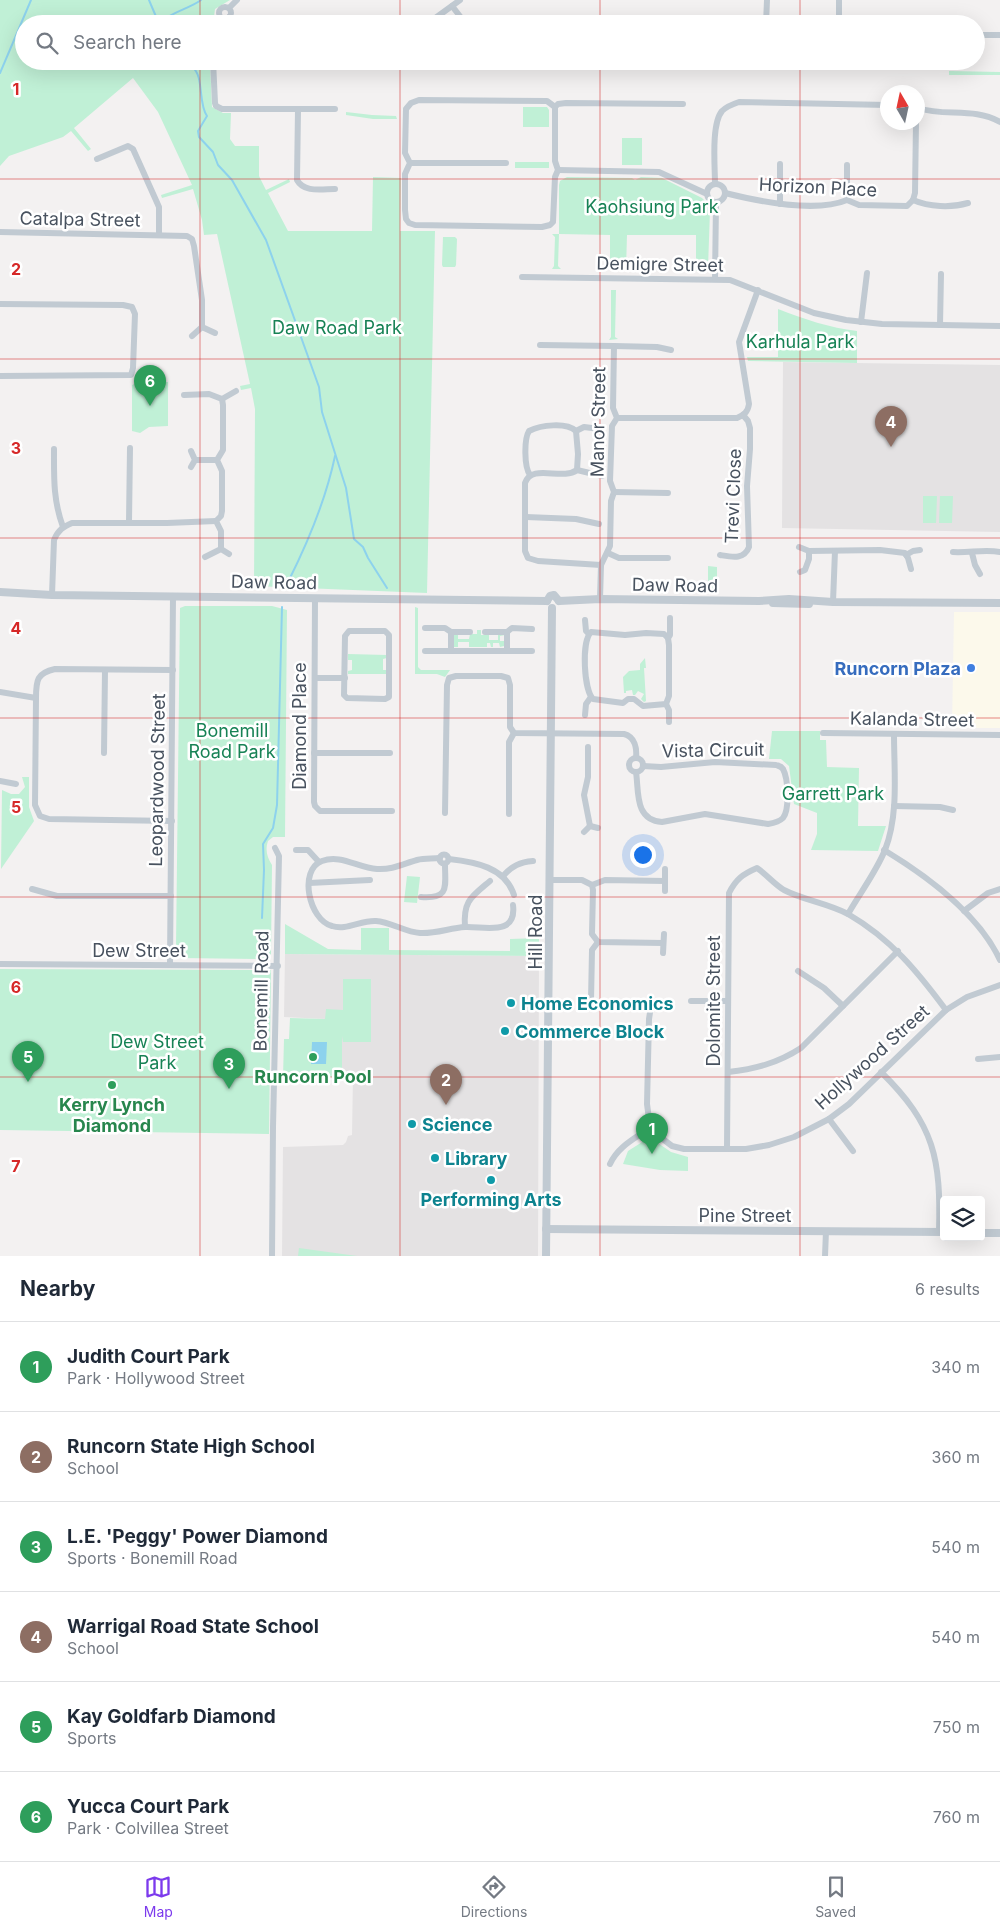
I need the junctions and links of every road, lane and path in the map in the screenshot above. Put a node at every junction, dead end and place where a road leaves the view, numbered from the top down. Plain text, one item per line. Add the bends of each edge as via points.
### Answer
1 (237, 0) edge
2 (460, 0) edge
3 (767, 0) edge
4 (839, 0) edge
5 (452, 6) junction
6 (229, 8) junction
7 (218, 15) edge
8 (230, 15) edge
9 (440, 15) edge
10 (459, 15) edge
11 (766, 15) edge
12 (839, 15) edge
13 (985, 35) edge
14 (1000, 35) edge
15 (213, 70) edge
16 (683, 104) dead end
17 (880, 105) edge
18 (555, 107) junction
19 (298, 110) junction
20 (335, 110) dead end
21 (925, 110) edge
22 (1000, 122) edge
23 (916, 130) edge
24 (96, 159) dead end
25 (410, 163) junction
26 (506, 163) dead end
27 (780, 164) dead end
28 (847, 165) dead end
29 (558, 170) junction
30 (715, 184) junction
31 (336, 189) dead end
32 (707, 194) junction
33 (724, 194) junction
34 (847, 200) junction
35 (914, 200) junction
36 (716, 202) junction
37 (968, 203) dead end
38 (780, 204) junction
39 (0, 232) edge
40 (159, 235) junction
41 (867, 273) dead end
42 (941, 274) dead end
43 (522, 277) dead end
44 (715, 279) junction
45 (758, 290) junction
46 (0, 304) edge
47 (862, 322) junction
48 (940, 325) junction
49 (1000, 326) edge
50 (202, 327) junction
51 (215, 333) dead end
52 (192, 336) dead end
53 (540, 345) dead end
54 (614, 346) junction
55 (671, 350) dead end
56 (0, 376) edge
57 (236, 391) dead end
58 (184, 395) dead end
59 (222, 399) junction
60 (743, 415) junction
61 (617, 418) junction
62 (600, 429) dead end
63 (576, 431) junction
64 (130, 448) dead end
65 (54, 449) dead end
66 (191, 451) dead end
67 (195, 460) junction
68 (217, 460) junction
69 (191, 467) dead end
70 (577, 470) junction
71 (530, 475) junction
72 (602, 476) dead end
73 (614, 492) junction
74 (668, 493) dead end
75 (526, 517) junction
76 (216, 521) junction
77 (128, 522) junction
78 (599, 524) dead end
79 (63, 527) junction
80 (799, 547) dead end
81 (221, 549) junction
82 (920, 550) dead end
83 (810, 551) junction
84 (835, 551) junction
85 (954, 552) dead end
86 (1000, 552) edge
87 (608, 553) junction
88 (972, 553) junction
89 (228, 554) dead end
90 (720, 555) dead end
91 (906, 555) junction
92 (205, 557) dead end
93 (668, 558) dead end
94 (601, 565) junction
95 (911, 569) dead end
96 (800, 572) dead end
97 (980, 574) dead end
98 (0, 592) edge
99 (52, 595) junction
100 (173, 596) junction
101 (315, 598) junction
102 (600, 599) junction
103 (547, 601) junction
104 (559, 601) junction
105 (833, 602) junction
106 (1000, 602) edge
107 (552, 608) junction
108 (670, 618) dead end
109 (585, 620) dead end
110 (425, 628) dead end
111 (532, 629) dead end
112 (451, 632) junction
113 (470, 632) dead end
114 (485, 632) dead end
115 (507, 632) junction
116 (589, 634) junction
117 (668, 638) junction
118 (507, 650) junction
119 (425, 651) dead end
120 (450, 651) junction
121 (532, 651) dead end
122 (105, 670) junction
123 (173, 670) junction
124 (315, 678) junction
125 (345, 678) junction
126 (0, 692) edge
127 (591, 697) junction
128 (36, 698) junction
129 (666, 704) junction
130 (585, 715) dead end
131 (669, 722) dead end
132 (514, 733) junction
133 (552, 733) junction
134 (823, 733) dead end
135 (894, 734) junction
136 (1000, 735) edge
137 (588, 747) dead end
138 (104, 753) dead end
139 (314, 753) junction
140 (390, 753) dead end
141 (636, 758) junction
142 (643, 766) junction
143 (636, 772) junction
144 (0, 781) edge
145 (16, 784) dead end
146 (894, 806) junction
147 (953, 810) dead end
148 (392, 811) dead end
149 (445, 814) dead end
150 (509, 814) dead end
151 (172, 821) junction
152 (590, 826) junction
153 (598, 828) dead end
154 (584, 832) dead end
155 (275, 848) dead end
156 (296, 850) dead end
157 (884, 850) junction
158 (445, 860) junction
159 (533, 861) dead end
160 (319, 862) junction
161 (665, 869) dead end
162 (503, 876) junction
163 (370, 880) dead end
164 (550, 880) junction
165 (489, 881) dead end
166 (665, 881) junction
167 (309, 883) junction
168 (592, 885) junction
169 (32, 889) dead end
170 (1000, 889) edge
171 (665, 892) dead end
172 (514, 895) dead end
173 (171, 896) junction
174 (422, 897) dead end
175 (513, 905) dead end
176 (964, 911) junction
177 (848, 914) junction
178 (465, 927) junction
179 (664, 934) dead end
180 (598, 942) junction
181 (663, 943) junction
182 (898, 951) junction
183 (663, 953) dead end
184 (1000, 960) edge
185 (0, 964) edge
186 (170, 965) junction
187 (278, 966) junction
188 (798, 971) dead end
189 (1000, 985) edge
190 (591, 1001) dead end
191 (691, 1001) dead end
192 (727, 1002) junction
193 (651, 1006) dead end
194 (843, 1006) junction
195 (946, 1010) junction
196 (1000, 1057) edge
197 (978, 1059) dead end
198 (728, 1072) junction
199 (881, 1072) junction
200 (829, 1119) junction
201 (651, 1127) junction
202 (727, 1149) junction
203 (853, 1151) dead end
204 (610, 1164) dead end
205 (940, 1213) edge
206 (546, 1229) junction
207 (826, 1231) junction
208 (940, 1232) edge
209 (985, 1233) edge
210 (1000, 1233) edge
211 (272, 1256) edge
212 (546, 1256) edge
213 (825, 1256) edge

1 - 6 street
2 - 5 street
3 - 11 street
4 - 12 street
5 - 9 street
5 - 10 street
6 - 7 street via 219,9
6 - 8 street
13 - 14 street
15 - 19 street via 214,96 219,108
16 - 18 street via 566,103
17 - 30 street via 739,102 729,106 721,113 716,126
18 - 25 street via 547,101 419,100 411,103 405,118 405,153
18 - 29 street
19 - 20 street
19 - 31 street via 300,185 310,189
21 - 22 street via 976,113
23 - 35 street
24 - 40 street via 123,147 133,149 159,207
25 - 26 street
25 - 29 street via 405,174 405,210 406,219 415,226 546,227 553,222
27 - 38 street
28 - 34 street
29 - 32 street via 659,172
30 - 32 street
30 - 33 street via 722,187
32 - 36 street via 711,201
33 - 36 street via 722,200
33 - 38 street, Horizon Place
34 - 35 street, Horizon Place via 859,205 907,206
34 - 38 street, Horizon Place via 835,205
35 - 37 street, Horizon Place via 925,205
36 - 44 street
39 - 40 street, Catalpa Street
40 - 50 street, Catalpa Street via 192,238 201,295
41 - 47 street
42 - 48 street
43 - 44 street, Demigre Street
44 - 45 street, Demigre Street via 730,280
45 - 47 street, Demigre Street via 814,313
45 - 60 street via 739,342 748,404
46 - 56 street via 123,305 132,308 135,314 134,368 131,375
47 - 48 street, Demigre Street
48 - 49 street, Demigre Street
50 - 51 street
50 - 52 street
53 - 54 street, Manor Street
54 - 55 street
54 - 61 street, Manor Street via 613,408
57 - 59 street
58 - 59 street via 209,394
59 - 68 street via 223,450
60 - 61 street via 737,418
60 - 90 street, Trevi Close via 750,428 747,486 749,547 747,552 736,557
61 - 73 street, Manor Street via 612,426 610,481
62 - 63 street via 584,427
63 - 70 street
63 - 71 street via 561,426 529,431 526,467
64 - 77 street
65 - 79 street via 54,495
66 - 67 street
67 - 68 street
67 - 69 street
68 - 76 street via 222,471 222,511
70 - 71 street via 568,474
70 - 72 street
71 - 75 street via 526,483
73 - 74 street
73 - 87 street, Manor Street
75 - 78 street via 576,519
75 - 94 street via 526,557
76 - 77 street
76 - 81 street via 221,531
77 - 79 street via 83,522
79 - 99 street via 54,540
80 - 83 street
81 - 89 street
81 - 92 street
82 - 91 street
83 - 84 street
83 - 96 street via 807,566
84 - 91 street via 880,550
84 - 105 street
85 - 88 street
86 - 88 street
87 - 93 street via 619,558
87 - 94 street, Manor Street
88 - 97 street
91 - 95 street
94 - 102 street, Manor Street
98 - 99 street, Daw Road
99 - 100 street, Daw Road
100 - 101 street, Daw Road
100 - 123 street, Leopardwood Street
101 - 103 street, Daw Road
101 - 124 street, Diamond Place
102 - 104 street, Daw Road
102 - 105 street, Daw Road
103 - 104 street, Daw Road via 554,595
103 - 107 street
104 - 107 street via 558,606
105 - 106 street, Daw Road
107 - 133 street, Hill Road
108 - 117 street
109 - 116 street
110 - 112 street via 445,628
111 - 115 street via 512,628
112 - 113 street
112 - 120 street
114 - 115 street
115 - 118 street
116 - 117 street via 657,633
116 - 127 street via 584,657 587,692
117 - 129 street via 669,696
118 - 120 street
118 - 121 street
119 - 120 street
122 - 123 street
122 - 128 street via 46,671 36,682
122 - 138 street
123 - 151 street, Leopardwood Street
124 - 125 street
124 - 139 street, Diamond Place
125 - 125 street via 346,632 387,632 389,697 347,698 344,695
126 - 128 street
127 - 129 street via 597,701 624,703 634,699 643,706
127 - 130 street via 586,704
128 - 151 street via 35,805 40,816 49,819
129 - 131 street
132 - 133 street
132 - 149 street via 510,727 508,678 449,678
132 - 150 street via 509,742
133 - 141 street via 624,734 632,739
133 - 164 street, Hill Road
134 - 135 street, Kalanda Street
135 - 136 street, Kalanda Street
135 - 146 street
137 - 152 street via 584,795
139 - 140 street
139 - 148 street, Diamond Place via 314,802 320,811
141 - 142 street via 642,761
141 - 143 street via 629,764
142 - 143 street
142 - 143 street, Vista Circuit via 715,762 780,766 784,772 787,809 783,818 768,824 705,814 655,822 639,805
144 - 145 street
146 - 147 street
146 - 157 street
151 - 173 street, Leopardwood Street
152 - 153 street
152 - 154 street
155 - 187 street, Bonemill Road via 279,856
156 - 160 street via 308,850
157 - 176 street via 920,872
157 - 177 street
158 - 160 street via 417,860 376,869 344,860
158 - 162 street via 478,864
158 - 174 street via 445,887 441,895
159 - 162 street via 510,867
160 - 167 street
161 - 166 street
162 - 172 street
163 - 167 street
164 - 168 street via 582,880
164 - 206 street, Hill Road
165 - 178 street via 467,901
166 - 168 street via 605,880
166 - 171 street
167 - 178 street via 314,912 329,926 338,928 378,921 420,933
168 - 180 street via 592,934
169 - 173 street via 56,896
170 - 176 street via 988,893
173 - 186 street, Leopardwood Street
175 - 178 street via 513,917 499,928
176 - 184 street via 985,935
177 - 182 street
177 - 192 street, Dolomite Street via 784,889 757,868 742,875 729,893
179 - 181 street
180 - 181 street
180 - 190 street via 592,950
181 - 183 street
182 - 194 street
182 - 195 street
185 - 186 street, Dew Street
186 - 187 street, Dew Street
187 - 211 street, Bonemill Road
188 - 194 street via 824,988
189 - 195 street, Hollywood Street via 967,997
191 - 192 street
192 - 198 street, Dolomite Street
193 - 201 street via 647,1104
194 - 198 street via 801,1048 784,1059
195 - 199 street, Hollywood Street
196 - 197 street
198 - 202 street, Dolomite Street
199 - 200 street, Hollywood Street
199 - 205 street via 912,1107 931,1141 936,1157
200 - 202 street, Hollywood Street via 770,1145
200 - 203 street
201 - 202 street, Hollywood Street via 672,1146
201 - 204 street via 622,1147
206 - 207 street, Pine Street
206 - 212 street, Hill Road
207 - 208 street, Pine Street
207 - 213 street
209 - 210 street

